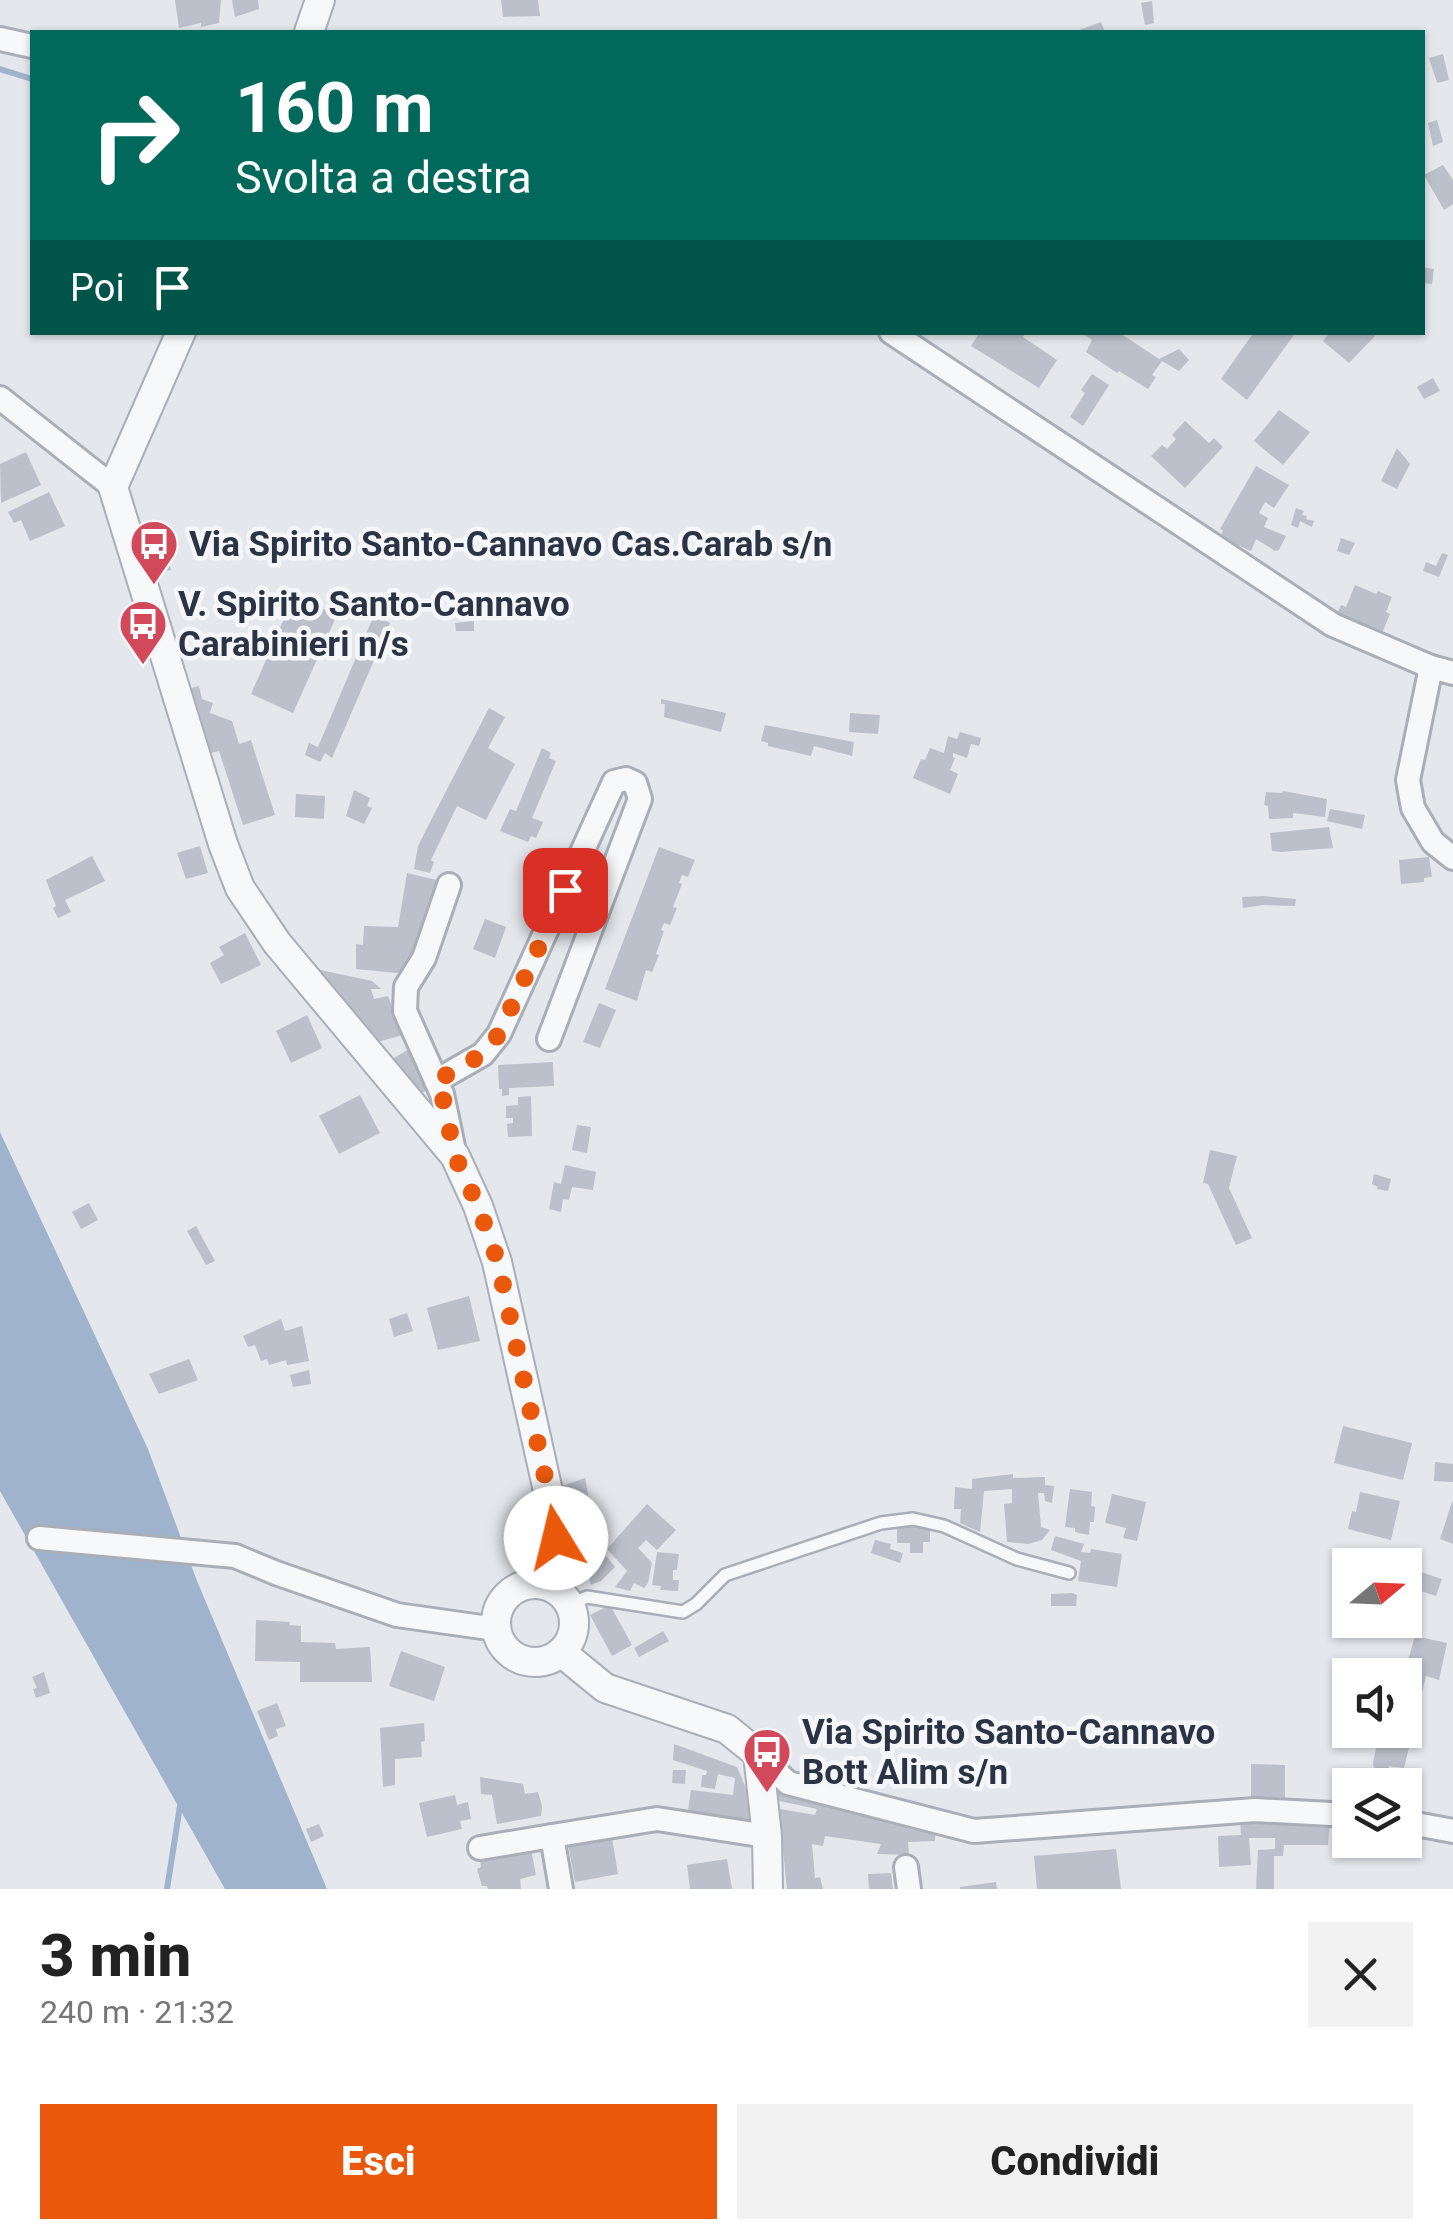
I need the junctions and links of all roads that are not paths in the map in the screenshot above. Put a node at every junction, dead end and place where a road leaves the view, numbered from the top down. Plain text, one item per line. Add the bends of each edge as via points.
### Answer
1 (0, 39) edge
2 (30, 46) edge
3 (179, 335) edge
4 (897, 335) edge
5 (0, 398) edge
6 (113, 487) junction
7 (1442, 670) edge
8 (1453, 858) edge
9 (450, 885) dead end
10 (550, 1039) dead end
11 (436, 1081) junction
12 (455, 1156) junction
13 (38, 1538) dead end
14 (1068, 1574) dead end
15 (543, 1584) junction
16 (570, 1604) junction
17 (496, 1629) junction
18 (562, 1652) junction
19 (758, 1754) junction
20 (1332, 1813) edge
21 (1422, 1825) edge
22 (1453, 1831) edge
23 (552, 1836) junction
24 (767, 1836) junction
25 (480, 1848) dead end
26 (560, 1889) edge
27 (768, 1889) edge

1 - 2 street
3 - 6 street
4 - 7 street via 1333,624
5 - 6 street
6 - 12 street via 240,888 276,943
7 - 8 street via 1408,780 1413,808 1433,842
9 - 11 street via 424,958 406,987 405,1011
10 - 11 street via 640,799 635,783 626,779 614,782 499,1034 483,1054
11 - 12 street
12 - 15 street via 498,1262 554,1518 558,1559
13 - 17 street via 235,1556 397,1615
14 - 16 lane via 913,1519 881,1523 725,1574 682,1612 587,1598
15 - 16 street
15 - 17 street via 524,1584 508,1594
16 - 18 street via 572,1638
17 - 18 street via 515,1656 530,1662
18 - 19 street via 605,1688 727,1729
19 - 20 street via 788,1783 974,1831 1255,1810
19 - 24 street
21 - 22 street
23 - 24 street via 656,1818
23 - 25 street
23 - 26 street
24 - 27 street

